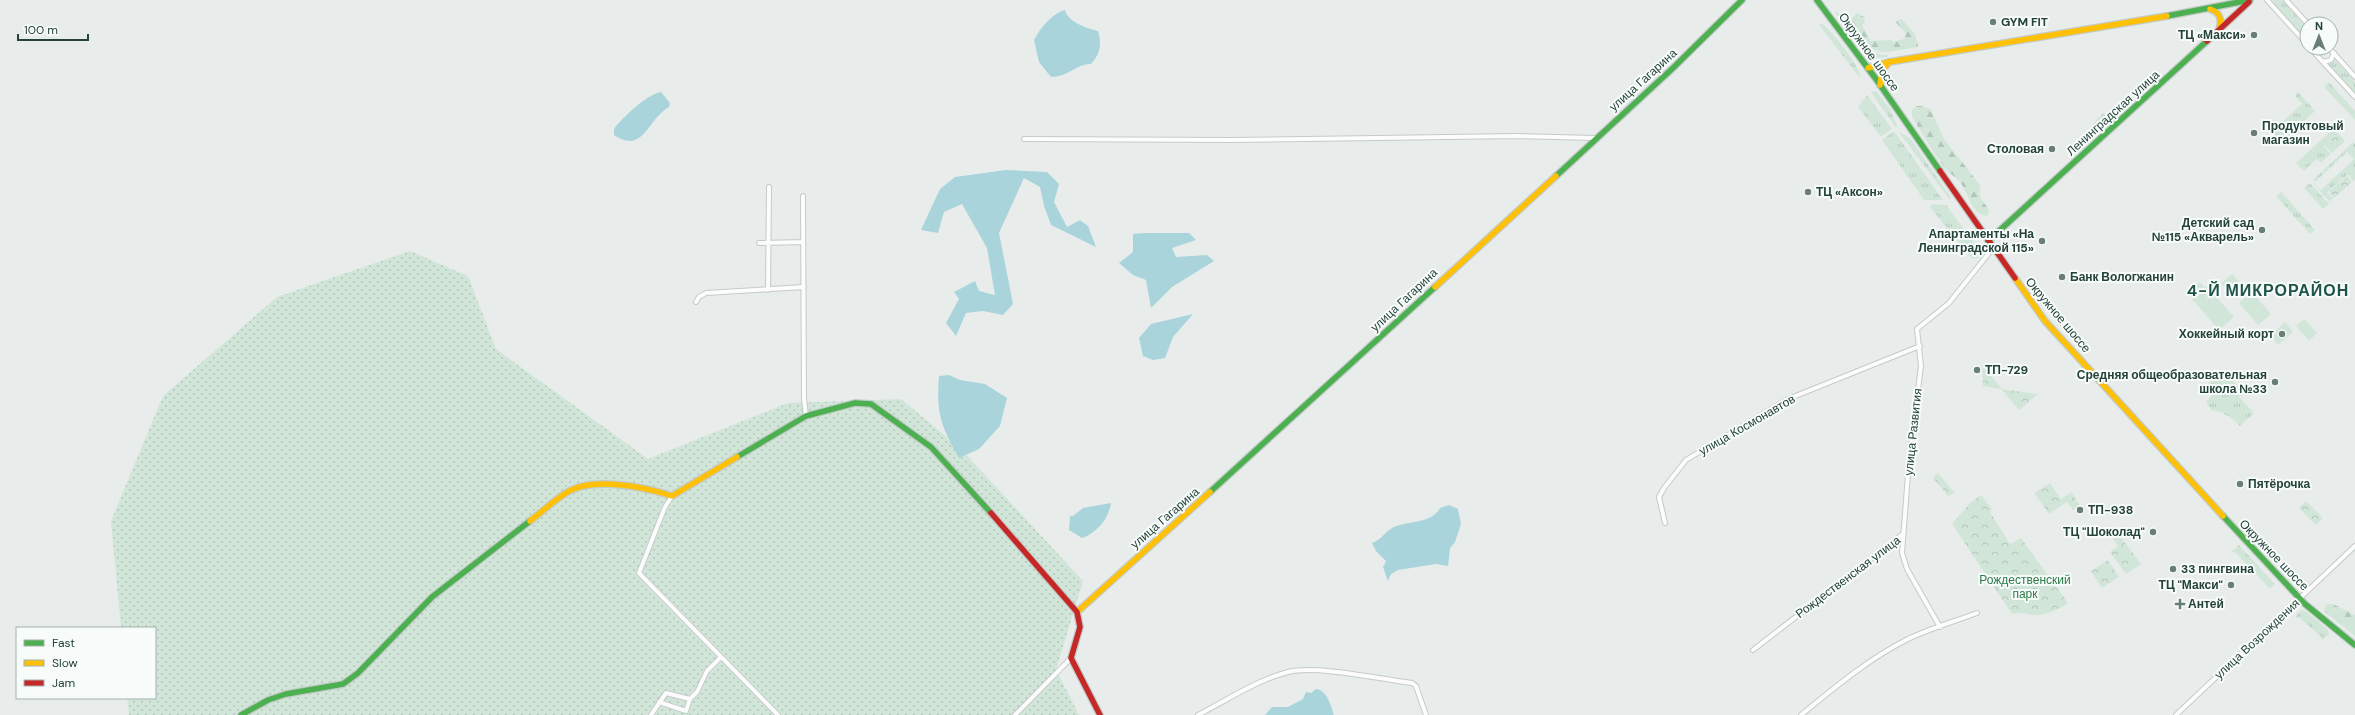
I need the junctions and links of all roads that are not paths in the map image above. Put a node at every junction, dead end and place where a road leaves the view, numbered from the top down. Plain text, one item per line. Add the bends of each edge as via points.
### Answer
1 (1742, 0) edge
2 (1816, 0) edge
3 (2250, 0) edge
4 (2267, 0) edge
5 (2286, 0) edge
6 (2209, 9) junction
7 (2301, 16) edge
8 (2219, 30) junction
9 (2299, 35) edge
10 (2317, 56) edge
11 (2333, 56) edge
12 (2337, 56) edge
13 (1889, 62) junction
14 (2323, 62) junction
15 (1868, 68) junction
16 (2355, 77) edge
17 (1880, 85) junction
18 (2355, 97) edge
19 (1596, 138) junction
20 (1024, 139) dead end
21 (770, 187) dead end
22 (803, 196) dead end
23 (1988, 241) junction
24 (803, 242) junction
25 (759, 243) dead end
26 (769, 243) junction
27 (1993, 248) junction
28 (804, 287) junction
29 (768, 290) junction
30 (696, 302) dead end
31 (1920, 346) junction
32 (806, 416) junction
33 (672, 496) junction
34 (1665, 523) dead end
35 (1903, 534) junction
36 (2355, 546) edge
37 (2299, 598) junction
38 (1077, 612) junction
39 (1977, 613) dead end
40 (1940, 626) junction
41 (2355, 645) edge
42 (1753, 650) dead end
43 (721, 657) junction
44 (1071, 658) junction
45 (690, 699) junction
46 (659, 702) junction
47 (241, 715) edge
48 (652, 715) edge
49 (778, 715) edge
50 (1015, 715) edge
51 (1100, 715) edge
52 (1198, 715) edge
53 (1426, 715) edge
54 (1801, 715) edge
55 (2176, 715) edge

1 - 19 street, улица Гагарина via 1673,68
2 - 15 street, Окружное шоссе
3 - 6 street, Ленинградская улица
3 - 8 street, Ленинградская улица
4 - 9 street
5 - 7 street
6 - 8 street via 2220,15
6 - 13 street, Ленинградская улица
8 - 23 street, Ленинградская улица
10 - 14 street
11 - 14 street via 2331,60
12 - 16 street
13 - 15 street, Ленинградская улица
13 - 17 street via 1882,71
14 - 18 street
15 - 17 street, Окружное шоссе
17 - 23 street, Окружное шоссе
19 - 20 street via 1510,136 1231,140
19 - 38 street, улица Гагарина via 1239,468
21 - 26 street
22 - 24 street
23 - 27 street, Окружное шоссе
24 - 26 street
24 - 28 street
25 - 26 street
26 - 29 street
27 - 31 street, улица Развития via 1949,303 1917,329
27 - 37 street, Окружное шоссе via 2054,332
28 - 29 street
28 - 32 street
29 - 30 street via 706,293
31 - 34 street, улица Космонавтов via 1788,399 1686,460 1659,498
31 - 35 street, улица Развития via 1921,366
32 - 33 street
32 - 38 street via 846,404 867,404 879,408 906,427 952,468
33 - 43 street via 665,507 639,573
33 - 47 street via 661,492 614,486 589,487 567,492 432,597 343,684 286,694 263,702
35 - 40 street, Рождественская улица via 1903,560
35 - 42 street, Рождественская улица
36 - 37 street, улица Возрождения
37 - 41 street, Окружное шоссе
37 - 55 street, улица Возрождения
38 - 44 street via 1080,627
39 - 40 street
40 - 54 street via 1900,643 1855,671
43 - 45 street via 707,671 697,692
43 - 49 street
44 - 50 street
44 - 51 street
45 - 46 street via 666,693
45 - 46 street via 686,711
46 - 48 street
52 - 53 street via 1264,680 1308,669 1412,683 1416,686

